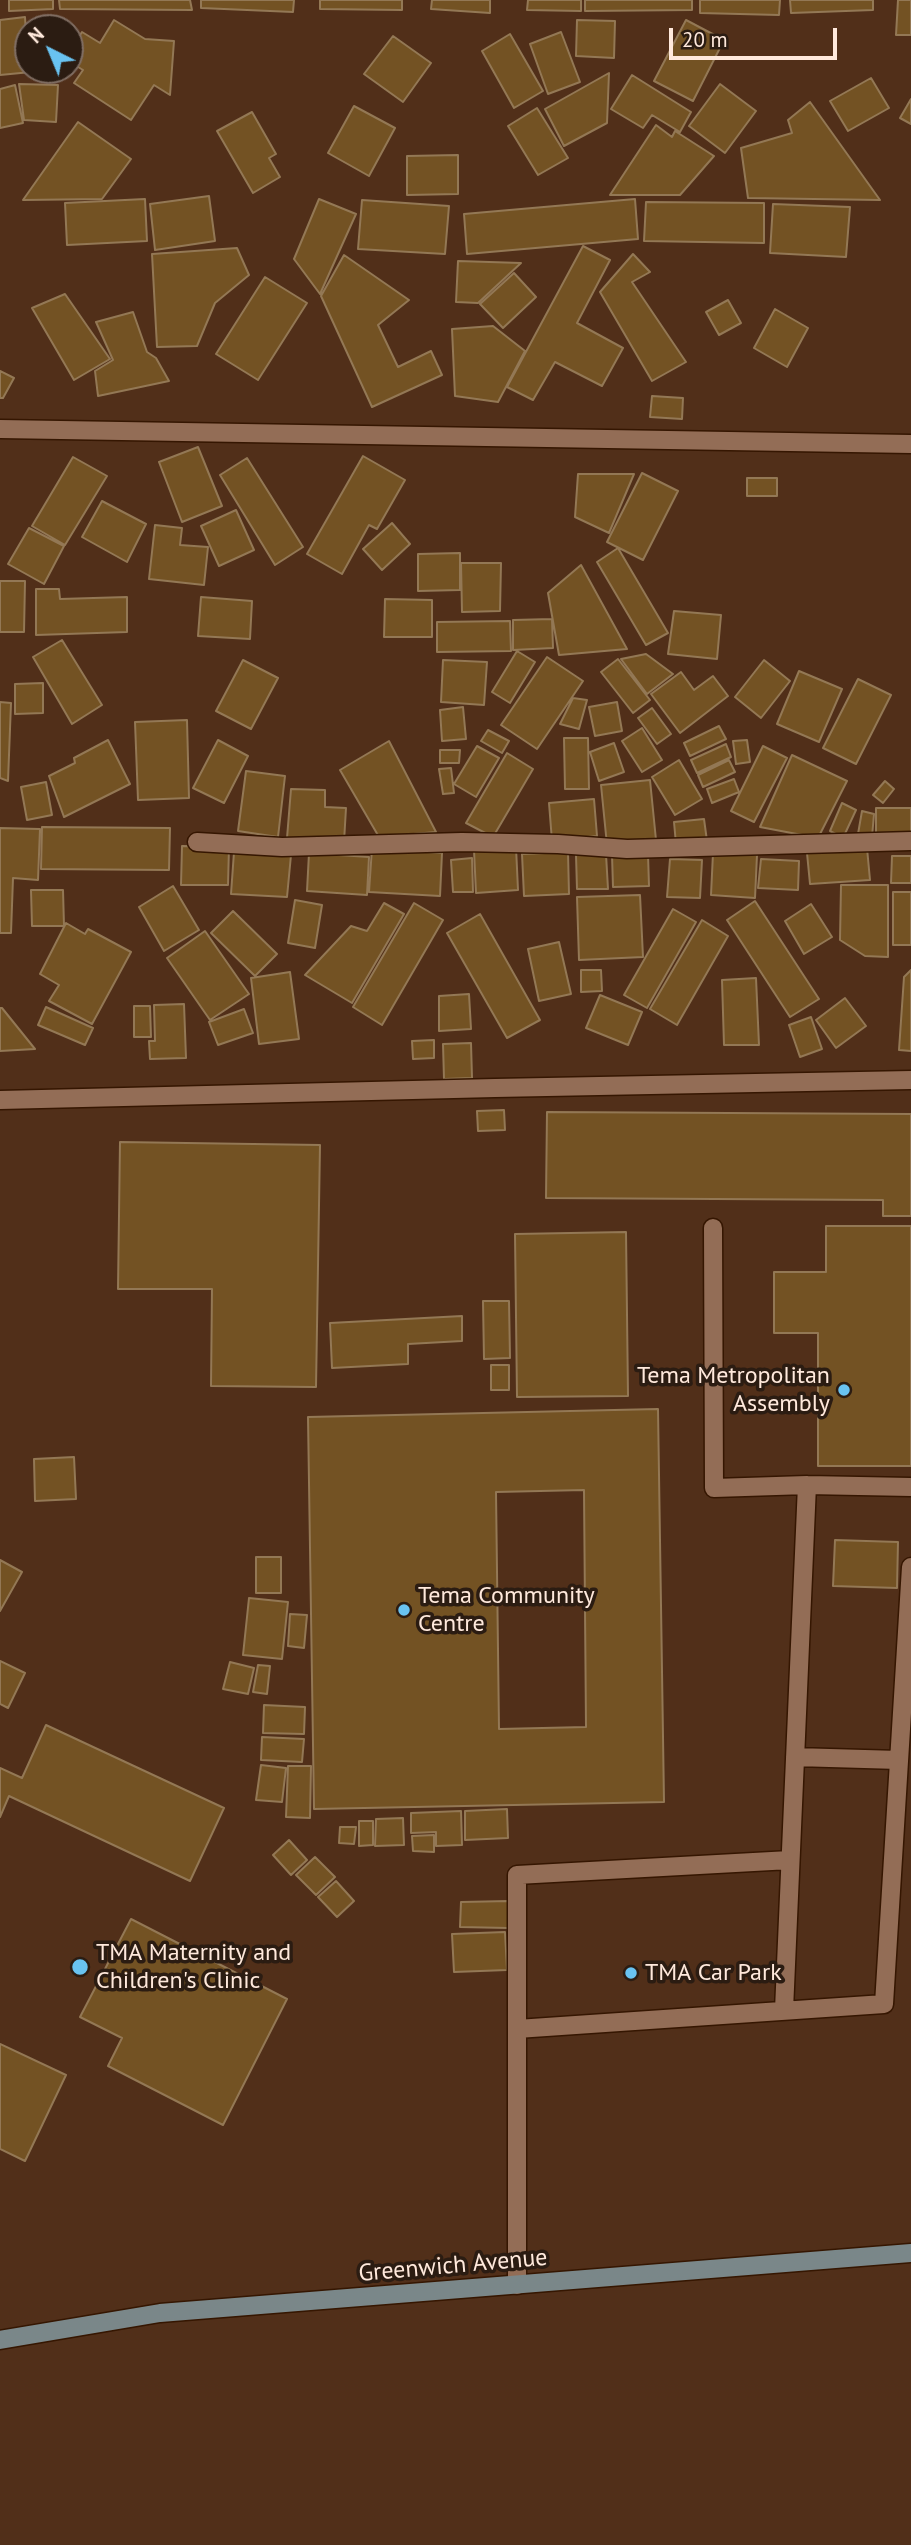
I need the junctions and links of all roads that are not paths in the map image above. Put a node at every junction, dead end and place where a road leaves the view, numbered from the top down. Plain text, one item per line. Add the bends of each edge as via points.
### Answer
1 (0, 429) edge
2 (911, 444) edge
3 (911, 841) edge
4 (197, 842) dead end
5 (911, 1080) edge
6 (0, 1100) edge
7 (713, 1228) dead end
8 (807, 1485) junction
9 (911, 1487) edge
10 (911, 1567) edge
11 (795, 1757) junction
12 (899, 1760) junction
13 (790, 1860) junction
14 (784, 2010) junction
15 (517, 2029) junction
16 (911, 2253) edge
17 (517, 2285) junction
18 (0, 2340) edge

1 - 2 street
3 - 4 street via 627,849 475,842 282,847
5 - 6 street
7 - 8 street via 714,1488
8 - 9 street
8 - 11 street
10 - 12 street
11 - 12 street
11 - 13 street
12 - 14 street via 884,2004
13 - 14 street
13 - 15 street via 517,1875
14 - 15 street
15 - 17 street
16 - 17 street, Greenwich Avenue
17 - 18 street, Greenwich Avenue via 160,2314

